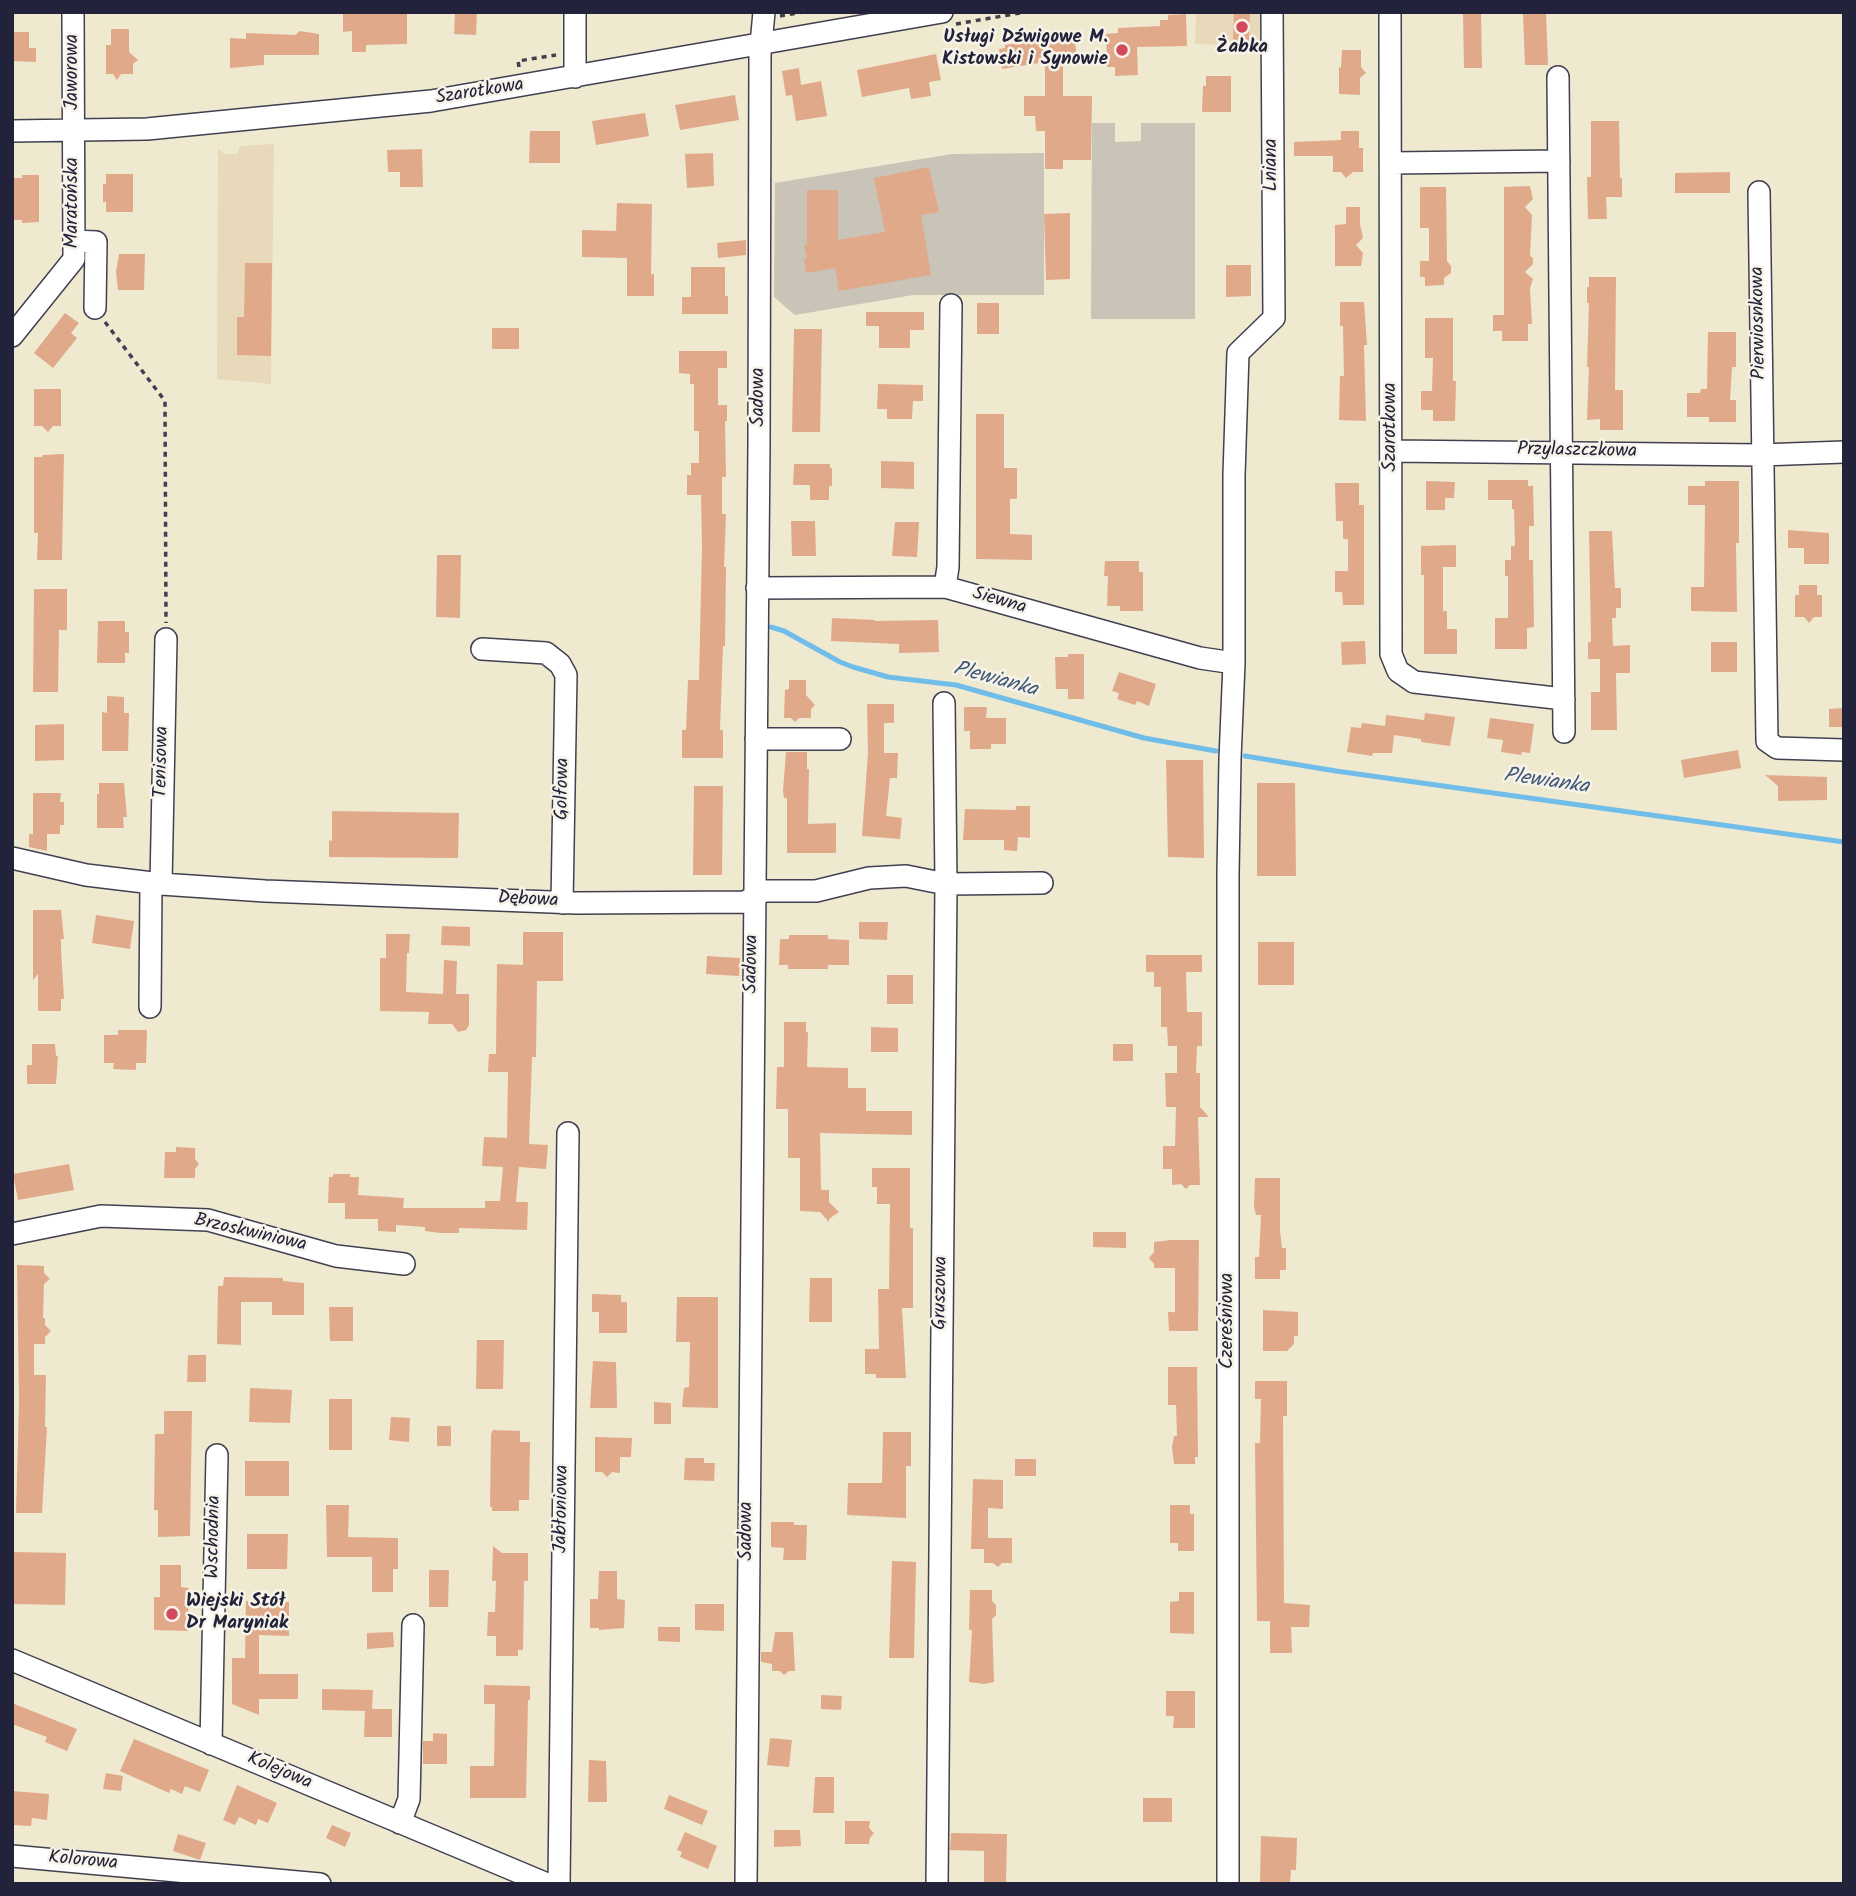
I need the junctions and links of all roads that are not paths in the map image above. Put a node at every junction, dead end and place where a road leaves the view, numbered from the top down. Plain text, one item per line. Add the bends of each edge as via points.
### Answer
1 (73, 12) edge
2 (575, 12) edge
3 (942, 12) edge
4 (1272, 12) edge
5 (1390, 12) edge
6 (770, 14) edge
7 (762, 44) junction
8 (575, 77) junction
9 (1558, 77) dead end
10 (12, 131) edge
11 (74, 132) junction
12 (1559, 161) junction
13 (1391, 163) junction
14 (1759, 192) dead end
15 (74, 241) junction
16 (951, 305) dead end
17 (94, 308) road end
18 (1274, 318) joint
19 (12, 336) edge
20 (1392, 451) junction
21 (1561, 451) junction
22 (1844, 452) edge
23 (1761, 455) junction
24 (757, 587) junction
25 (945, 587) junction
26 (166, 639) road end
27 (482, 649) dead end
28 (1234, 663) junction
29 (1564, 699) junction
30 (944, 703) dead end
31 (1564, 732) dead end
32 (756, 739) junction
33 (840, 739) dead end
34 (1844, 750) edge
35 (12, 858) edge
36 (156, 883) junction
37 (1042, 883) dead end
38 (946, 884) junction
39 (754, 897) junction
40 (562, 903) junction
41 (150, 1007) dead end
42 (568, 1133) dead end
43 (12, 1234) edge
44 (404, 1264) dead end
45 (217, 1455) dead end
46 (413, 1625) dead end
47 (12, 1660) edge
48 (211, 1744) junction
49 (400, 1823) junction
50 (12, 1856) edge
51 (521, 1879) edge
52 (320, 1884) edge
53 (547, 1884) edge
54 (559, 1884) edge
55 (746, 1884) edge
56 (937, 1884) edge
57 (1228, 1884) edge

1 - 11 street, Jaworowa
2 - 8 street
3 - 7 street, Szarotkowa
4 - 18 street, Lniana
5 - 13 street, Szarotkowa
6 - 7 street, Sadowa
7 - 8 street, Szarotkowa
7 - 24 street, Sadowa
8 - 11 street, Szarotkowa via 388,106
9 - 12 street
10 - 11 street, Szarotkowa
11 - 15 street, Maratońska
12 - 13 street
12 - 21 street
13 - 20 street, Szarotkowa
14 - 23 street, Pierwiosnkowa
15 - 17 street via 96,242
15 - 19 street, Maratońska via 74,259
16 - 25 street
18 - 28 street, Czereśniowa via 1238,353
20 - 21 street, Przylaszczkowa
20 - 29 street, Szarotkowa via 1391,654 1398,671 1414,682
21 - 23 street, Przylaszczkowa
21 - 29 street
22 - 23 street, Przylaszczkowa
23 - 34 street via 1766,741 1777,748
24 - 25 street, Siewna
24 - 32 street, Sadowa
25 - 28 street, Siewna via 1200,658
26 - 36 street, Tenisowa
27 - 40 street, Golfowa via 546,653 566,675
28 - 57 street, Czereśniowa via 1230,759
29 - 31 street
30 - 38 street, Gruszowa
32 - 33 street
32 - 39 street, Sadowa
35 - 36 street, Dębowa via 86,875
36 - 40 street, Dębowa
36 - 41 street, Tenisowa
37 - 38 street, Dębowa
38 - 39 street, Dębowa via 906,876 869,878 816,891 764,891
38 - 56 street, Gruszowa
39 - 40 street, Dębowa via 745,902
39 - 55 street, Sadowa
42 - 54 street, Jabłoniowa
43 - 44 street, Brzoskwiniowa via 101,1216 208,1220 336,1256
45 - 48 street, Wschodnia
46 - 49 street via 410,1799
47 - 48 street, Kolejowa
48 - 49 street, Kolejowa
49 - 51 street, Kolejowa
50 - 52 street, Kolorowa
51 - 53 street, Kolejowa

